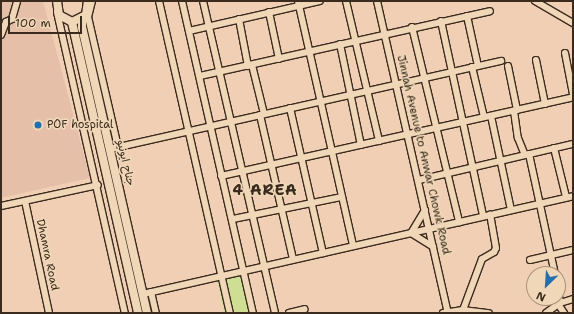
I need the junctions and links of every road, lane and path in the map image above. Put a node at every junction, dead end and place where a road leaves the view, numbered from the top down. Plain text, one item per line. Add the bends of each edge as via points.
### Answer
1 (17, 1) edge
2 (57, 1) edge
3 (159, 1) edge
4 (182, 1) edge
5 (203, 1) edge
6 (320, 1) edge
7 (346, 1) edge
8 (377, 1) edge
9 (535, 1) edge
10 (91, 3) edge
11 (298, 3) edge
12 (57, 10) junction
13 (490, 11) dead end
14 (269, 12) junction
15 (467, 16) junction
16 (82, 18) junction
17 (239, 19) junction
18 (441, 21) junction
19 (72, 22) junction
20 (573, 22) edge
21 (209, 26) junction
22 (412, 27) junction
23 (189, 31) junction
24 (385, 33) junction
25 (1, 36) edge
26 (356, 40) junction
27 (340, 44) junction
28 (308, 52) junction
29 (565, 53) dead end
30 (279, 59) junction
31 (536, 60) dead end
32 (501, 61) dead end
33 (250, 66) junction
34 (475, 66) junction
35 (508, 66) dead end
36 (452, 71) junction
37 (221, 73) junction
38 (200, 76) junction
39 (424, 77) junction
40 (396, 83) junction
41 (368, 89) junction
42 (352, 94) junction
43 (573, 94) edge
44 (573, 97) edge
45 (320, 101) junction
46 (545, 104) junction
47 (290, 108) junction
48 (515, 110) junction
49 (262, 114) junction
50 (488, 117) junction
51 (230, 122) junction
52 (463, 122) junction
53 (210, 126) junction
54 (437, 128) junction
55 (189, 131) junction
56 (408, 135) junction
57 (379, 141) junction
58 (573, 144) edge
59 (361, 145) junction
60 (114, 148) junction
61 (554, 148) junction
62 (331, 152) junction
63 (527, 154) junction
64 (302, 158) junction
65 (500, 161) junction
66 (272, 165) junction
67 (473, 167) junction
68 (241, 172) junction
69 (448, 173) junction
70 (221, 176) junction
71 (419, 180) junction
72 (98, 185) junction
73 (573, 196) edge
74 (341, 197) junction
75 (566, 197) junction
76 (25, 201) junction
77 (311, 203) junction
78 (539, 204) junction
79 (1, 206) edge
80 (283, 209) junction
81 (425, 210) junction
82 (511, 210) junction
83 (252, 215) junction
84 (487, 216) junction
85 (233, 219) junction
86 (459, 222) junction
87 (429, 229) junction
88 (411, 233) junction
89 (353, 246) junction
90 (433, 247) junction
91 (573, 250) edge
92 (323, 253) junction
93 (551, 255) junction
94 (293, 259) junction
95 (530, 260) dead end
96 (265, 265) junction
97 (553, 266) edge
98 (243, 270) junction
99 (221, 275) junction
100 (147, 293) junction
101 (555, 306) edge
102 (305, 309) dead end
103 (463, 310) junction
104 (49, 313) edge
105 (125, 313) edge
106 (138, 313) edge
107 (147, 313) edge
108 (156, 313) edge
109 (230, 313) edge
110 (253, 313) edge
111 (276, 313) edge
112 (289, 313) edge
113 (446, 313) edge
114 (489, 313) edge
115 (546, 313) edge

1 - 25 street via 12,19 6,22
2 - 12 main road
3 - 55 street
4 - 23 street
5 - 21 street
6 - 11 street
7 - 26 street
8 - 24 street, Jinnah Avenue to Anwar Chowk Road
9 - 20 street
10 - 16 main road
10 - 60 street via 88,17
11 - 14 street
11 - 28 street
12 - 19 main road via 63,18
12 - 72 street
13 - 15 street
14 - 17 street
14 - 30 street
15 - 18 street
15 - 34 street
16 - 19 main road
16 - 60 main road, جناح ایونیو via 82,27
17 - 21 street
17 - 33 street
18 - 22 street
18 - 36 street
19 - 106 main road, جناح ایونیو
21 - 23 street
21 - 37 street
22 - 24 street
22 - 39 street
23 - 38 street
24 - 26 street
24 - 40 street, Jinnah Avenue to Anwar Chowk Road
26 - 27 street
26 - 41 street
27 - 28 street
27 - 42 street
28 - 30 street
28 - 45 street
29 - 43 street
30 - 33 street
31 - 46 street
32 - 34 street
33 - 37 street
33 - 49 street
34 - 36 street
34 - 50 street
35 - 48 street
36 - 39 street
36 - 52 street
37 - 38 street
37 - 51 street
38 - 53 street
39 - 40 street
39 - 54 street
40 - 41 street
40 - 56 street, Jinnah Avenue to Anwar Chowk Road
41 - 42 street
41 - 57 street
42 - 45 street
42 - 59 street
44 - 46 street
45 - 47 street
45 - 62 street
46 - 48 street
47 - 49 street
47 - 64 street
48 - 50 street
48 - 63 street via 518,138
49 - 51 street
49 - 66 street
50 - 52 street
50 - 65 street
51 - 53 street
51 - 68 street
52 - 54 street
52 - 67 street
53 - 55 street
53 - 70 street
54 - 56 street
54 - 69 street
55 - 60 street
55 - 99 street
56 - 57 street
56 - 71 street, Jinnah Avenue to Anwar Chowk Road
57 - 59 street
58 - 61 street
59 - 62 street
60 - 100 main road, جناح ایونیو
61 - 63 street
61 - 75 street
62 - 64 street
62 - 74 street
63 - 65 street
63 - 78 street
64 - 66 street
64 - 77 street
65 - 67 street
65 - 82 street
66 - 68 street
66 - 80 street
67 - 69 street
67 - 84 street
68 - 70 street
68 - 83 street
69 - 71 street
69 - 86 street
70 - 85 street
71 - 81 street, Jinnah Avenue to Anwar Chowk Road
72 - 76 street
72 - 105 street
73 - 75 street
74 - 77 street
74 - 89 street
75 - 78 street
76 - 79 street
76 - 104 street, Dhamra Road
77 - 80 street
77 - 92 street
78 - 82 street
78 - 93 street
80 - 83 street
80 - 94 street
81 - 87 street, Jinnah Avenue to Anwar Chowk Road
81 - 88 street
82 - 84 street
83 - 85 street
83 - 96 street
84 - 86 street
84 - 103 street via 496,248 482,259
85 - 98 street
86 - 87 street
87 - 88 street
87 - 90 street, Jinnah Avenue to Anwar Chowk Road
88 - 89 street
88 - 90 street
89 - 92 street
90 - 113 street, Jinnah Avenue to Anwar Chowk Road
91 - 93 street
92 - 94 street
93 - 95 street
93 - 97 street
94 - 96 street
96 - 98 street
96 - 111 street
98 - 99 street
98 - 110 street
99 - 100 street
99 - 109 street
100 - 107 main road, جناح ایونیو
100 - 108 street
101 - 115 street
102 - 112 street
103 - 113 street
103 - 114 street

